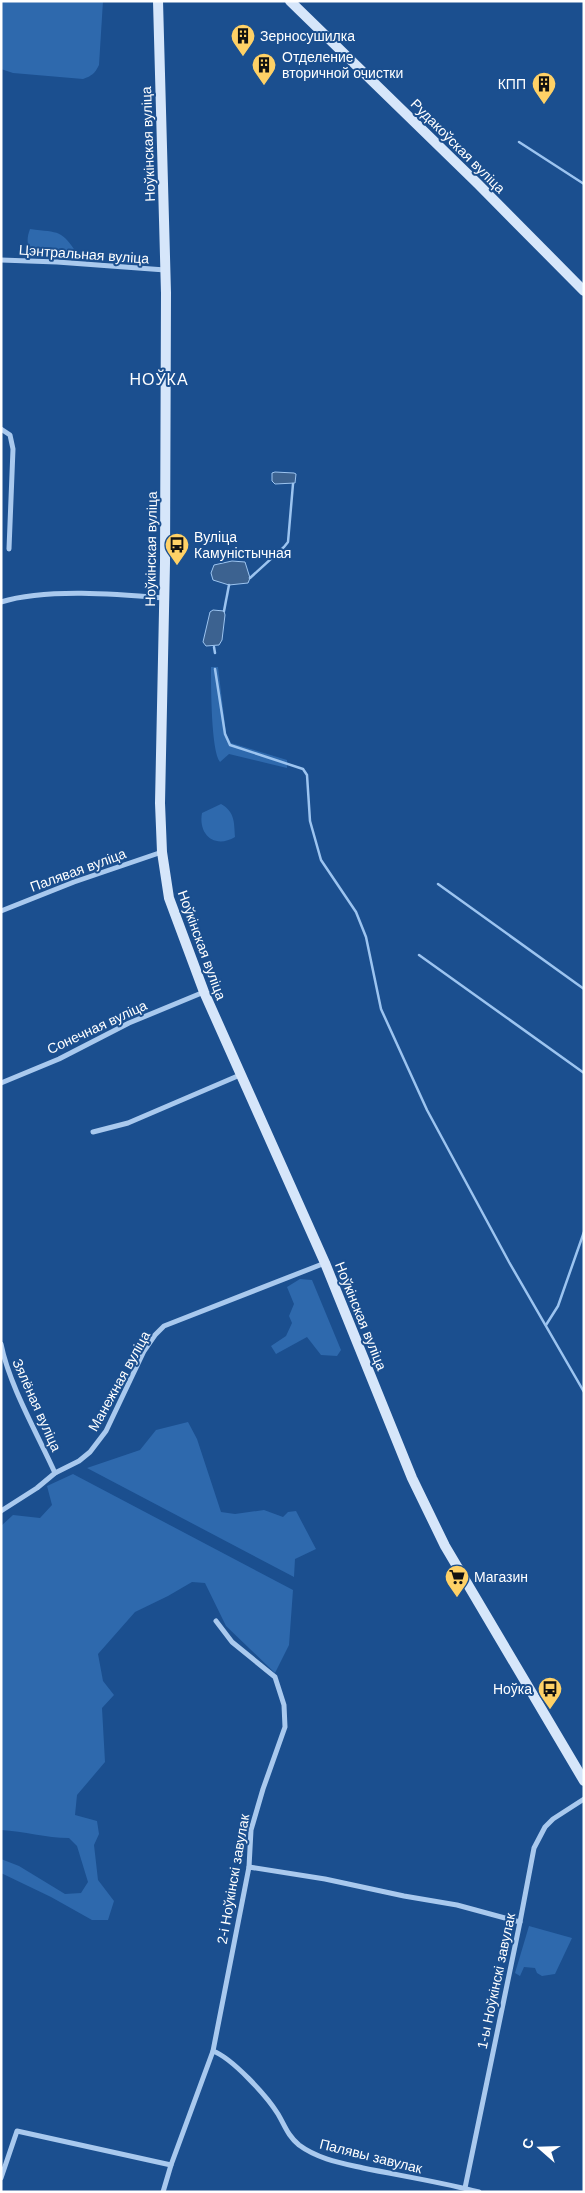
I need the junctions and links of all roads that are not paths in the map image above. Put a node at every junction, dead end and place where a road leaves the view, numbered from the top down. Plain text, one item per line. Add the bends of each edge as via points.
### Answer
1 (158, 1) edge
2 (290, 1) edge
3 (1, 260) edge
4 (166, 270) junction
5 (584, 291) edge
6 (1, 429) edge
7 (9, 549) dead end
8 (164, 598) junction
9 (1, 602) edge
10 (162, 852) junction
11 (1, 911) edge
12 (204, 992) junction
13 (240, 1075) junction
14 (1, 1083) edge
15 (93, 1132) dead end
16 (325, 1263) junction
17 (1, 1344) edge
18 (55, 1473) junction
19 (1, 1511) edge
20 (216, 1621) dead end
21 (584, 1781) edge
22 (584, 1799) edge
23 (249, 1868) junction
24 (520, 1922) junction
25 (213, 2051) junction
26 (171, 2165) junction
27 (1, 2178) edge
28 (464, 2188) junction
29 (163, 2192) edge
30 (479, 2192) edge

1 - 4 main road, Ноўкінская вуліца
2 - 5 main road, Рудакоўская вуліца
3 - 4 street, Цэнтральная вуліца
4 - 8 main road, Ноўкінская вуліца
6 - 7 street via 10,435 13,449
8 - 9 street via 58,595
8 - 10 main road, Ноўкінская вуліца
10 - 11 street, Палявая вуліца
10 - 12 main road, Ноўкінская вуліца via 168,898
12 - 13 main road, Ноўкінская вуліца
12 - 14 street, Сонечная вуліца
13 - 15 street via 153,1114
13 - 16 main road, Ноўкінская вуліца
16 - 18 street, Манежная вуліца via 164,1326 144,1351 106,1431 90,1452
16 - 21 main road, Ноўкінская вуліца via 412,1478 445,1546
17 - 18 street, Зялёная вуліца via 23,1404
18 - 19 street, Манежная вуліца
20 - 23 street, 2-і Ноўкінскі завулак via 232,1642 274,1678 284,1705 285,1727 250,1830
22 - 24 street, 1-ы Ноўкінскі завулак via 553,1819 538,1839 530,1863
23 - 24 street via 457,1905
23 - 25 street, 2-і Ноўкінскі завулак
24 - 28 street, 1-ы Ноўкінскі завулак
25 - 26 street, 2-і Ноўкінскі завулак
25 - 28 street, Палявы завулак via 222,2054 264,2095 286,2132 314,2154 386,2173
26 - 27 street via 17,2131
26 - 29 street, 2-і Ноўкінскі завулак
28 - 30 street, Палявы завулак

